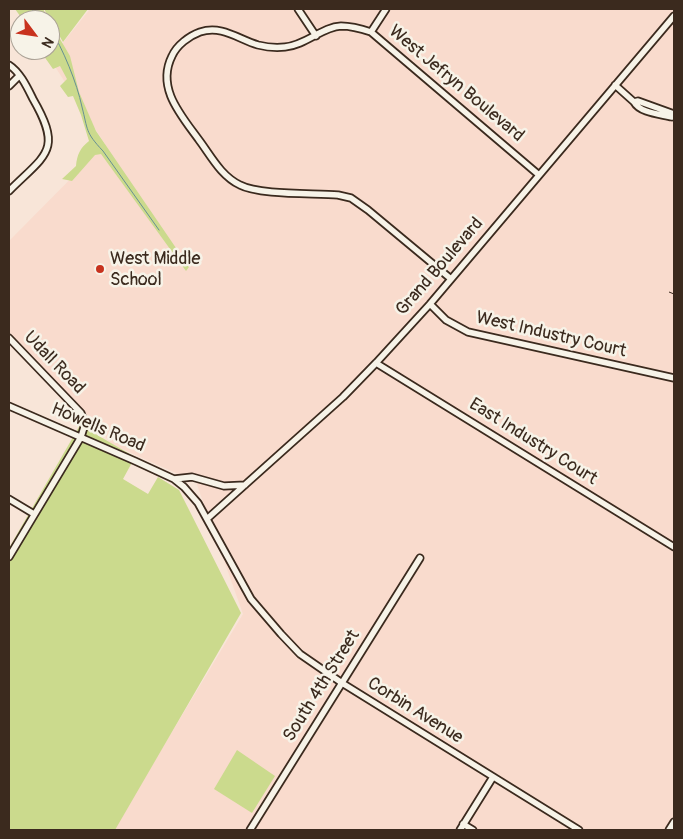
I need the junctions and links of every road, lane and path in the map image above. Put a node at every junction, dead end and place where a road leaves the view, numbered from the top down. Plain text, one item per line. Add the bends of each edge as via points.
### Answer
1 (298, 9) edge
2 (386, 9) edge
3 (674, 16) edge
4 (371, 32) junction
5 (316, 36) junction
6 (9, 65) edge
7 (20, 76) junction
8 (615, 85) junction
9 (9, 86) edge
10 (674, 115) edge
11 (539, 175) junction
12 (9, 191) edge
13 (451, 279) junction
14 (430, 304) junction
15 (9, 338) edge
16 (376, 363) junction
17 (674, 378) edge
18 (9, 406) edge
19 (81, 437) junction
20 (174, 479) junction
21 (245, 485) junction
22 (9, 499) edge
23 (34, 514) junction
24 (208, 518) junction
25 (674, 547) edge
26 (9, 556) edge
27 (420, 558) dead end
28 (342, 683) junction
29 (493, 777) junction
30 (674, 822) edge
31 (462, 827) edge
32 (250, 830) edge
33 (472, 830) edge
34 (579, 830) edge
35 (669, 830) edge

1 - 5 street
2 - 4 street
3 - 8 street, Grand Boulevard
4 - 5 street, West Jefryn Boulevard via 341,26
4 - 11 street, West Jefryn Boulevard
5 - 13 street, West Jefryn Boulevard via 303,43 282,47 259,45 220,30 190,36 173,52 166,73 171,100 221,170 233,181 251,190 333,194 351,198
6 - 7 street
7 - 9 street
7 - 12 street via 42,113 50,142 43,157
8 - 10 street via 644,110
8 - 11 street, Grand Boulevard
11 - 13 street, Grand Boulevard
13 - 14 street, Grand Boulevard
14 - 16 street, Grand Boulevard
14 - 17 street, West Industry Court via 446,320 468,332
15 - 19 street, Udall Road via 81,413 85,424
16 - 21 street, Grand Boulevard via 344,397
16 - 25 street, East Industry Court
18 - 19 street, Howells Road
19 - 20 street, Howells Road
19 - 23 street
20 - 21 street via 192,477 224,486
20 - 24 street, Corbin Avenue via 191,494
21 - 24 street, Grand Boulevard
22 - 23 street
23 - 26 street
24 - 28 street, Corbin Avenue via 251,599 300,654
27 - 28 street, South 4th Street
28 - 29 street, Corbin Avenue
28 - 32 street, South 4th Street
29 - 31 street
29 - 34 street, Corbin Avenue
30 - 35 street
31 - 33 street

